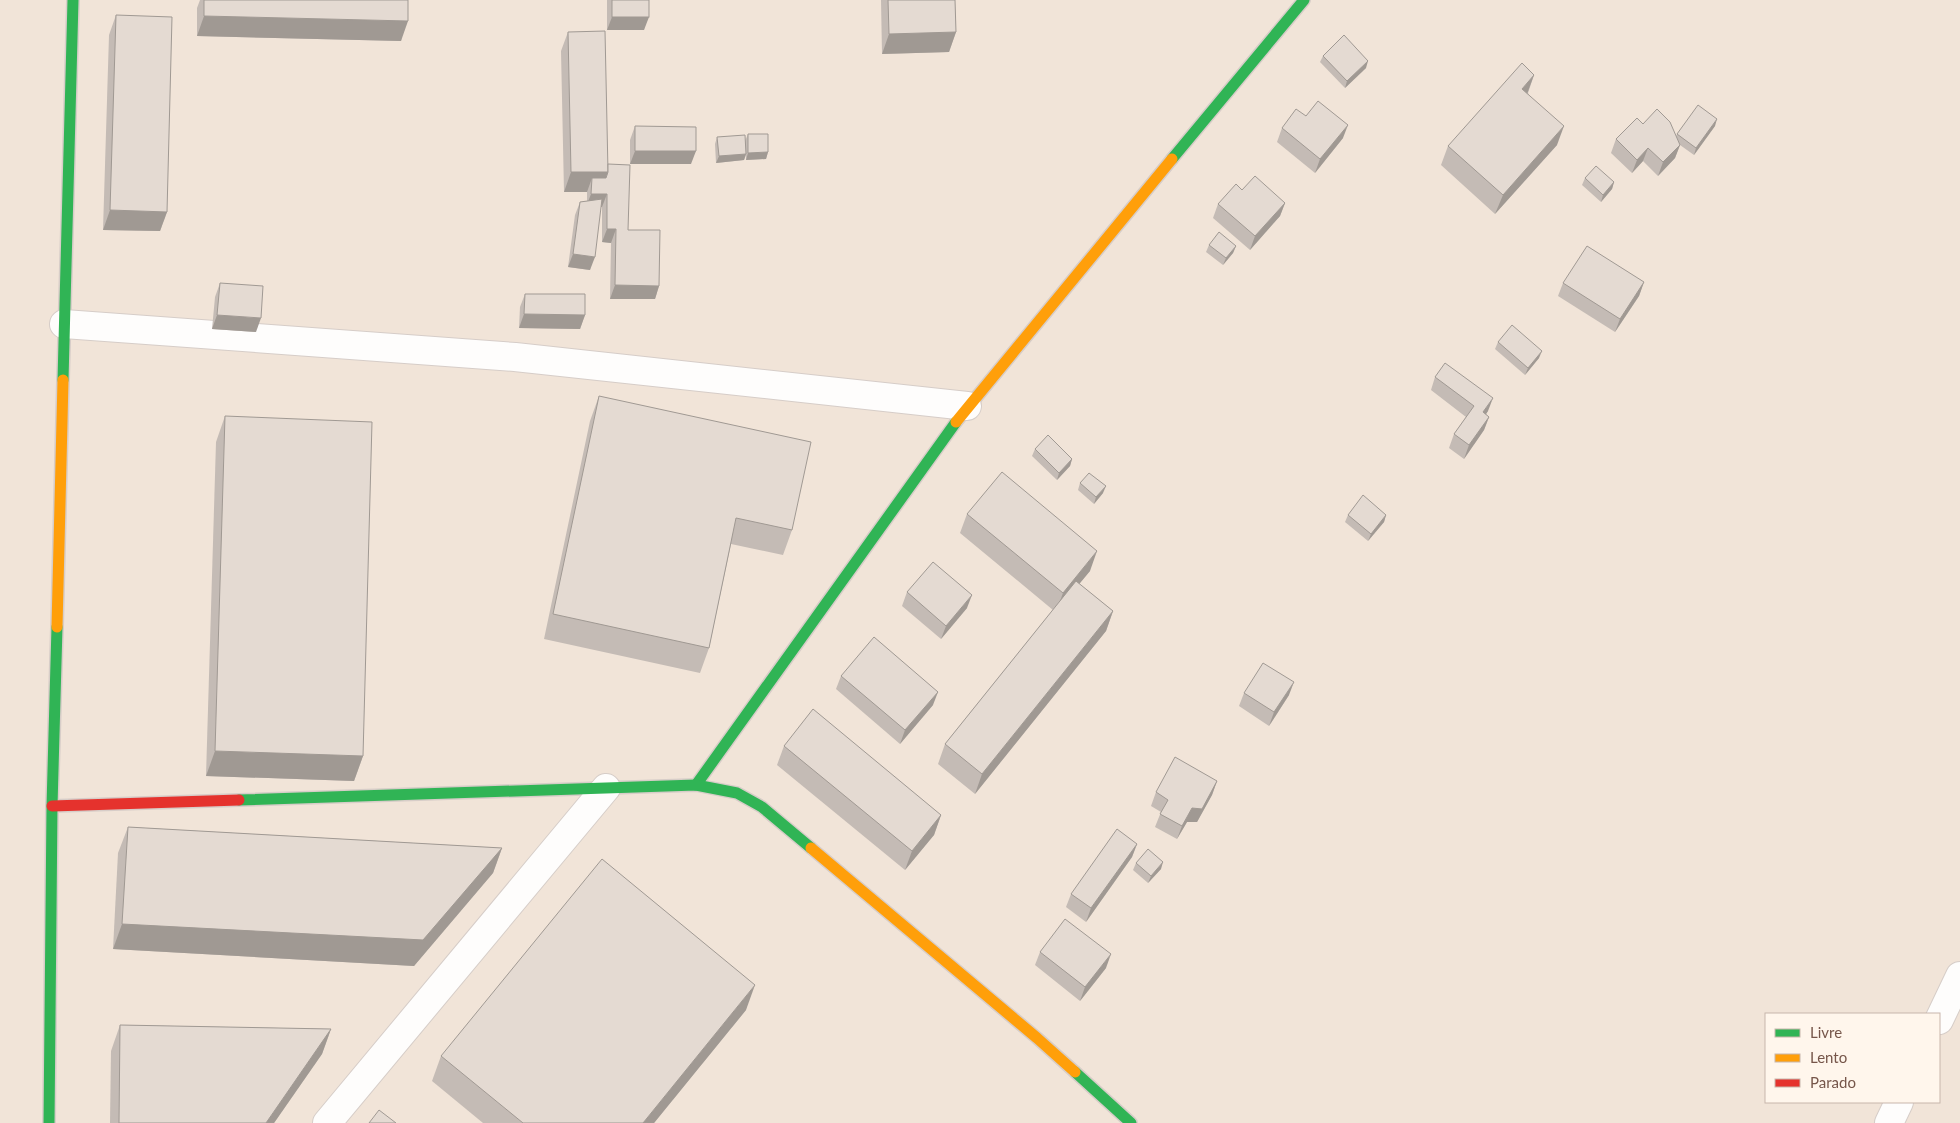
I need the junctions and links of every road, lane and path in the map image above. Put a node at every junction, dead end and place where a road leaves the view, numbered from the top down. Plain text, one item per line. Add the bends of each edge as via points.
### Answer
1 (73, 0) edge
2 (1304, 0) edge
3 (64, 324) junction
4 (967, 406) junction
5 (696, 785) junction
6 (606, 788) junction
7 (52, 806) junction
8 (1960, 976) edge
9 (1940, 1018) edge
10 (1899, 1103) edge
11 (49, 1123) edge
12 (327, 1123) edge
13 (1131, 1123) edge
14 (1889, 1123) edge

1 - 3 street
2 - 4 street
3 - 4 street via 515,357
3 - 7 street
4 - 5 street
5 - 6 street
5 - 13 street via 737,793 762,807 1037,1038
6 - 7 street
6 - 12 street
7 - 11 street
8 - 9 street
10 - 14 street

